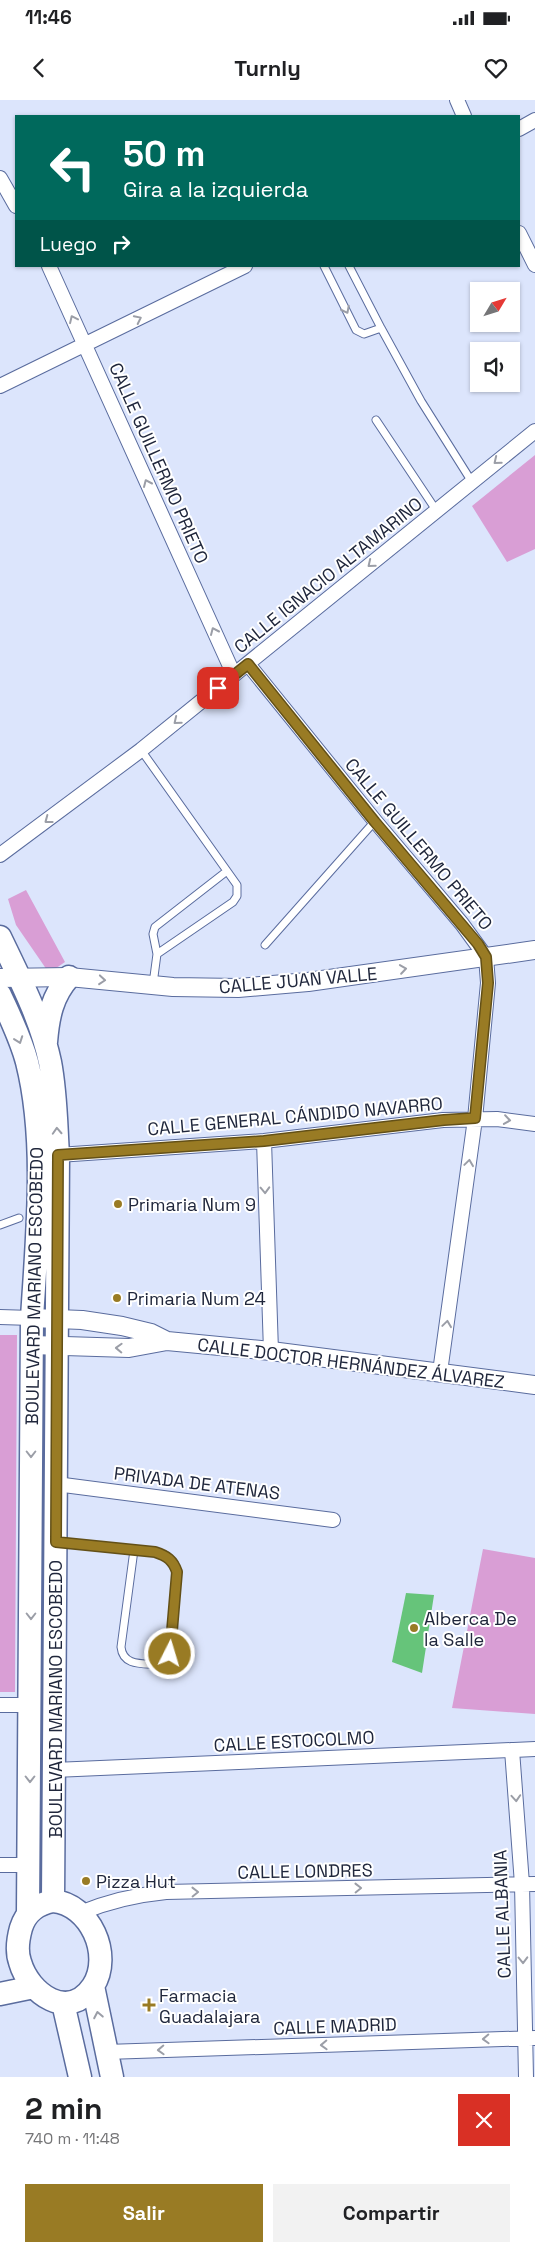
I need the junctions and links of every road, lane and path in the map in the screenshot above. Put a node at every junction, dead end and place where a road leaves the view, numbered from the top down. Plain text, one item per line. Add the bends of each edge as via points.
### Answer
1 (457, 100) edge
2 (464, 115) edge
3 (535, 120) edge
4 (520, 128) edge
5 (0, 178) edge
6 (15, 204) edge
7 (520, 235) edge
8 (535, 265) edge
9 (49, 267) edge
10 (243, 267) edge
11 (324, 267) edge
12 (350, 267) edge
13 (381, 328) junction
14 (85, 345) junction
15 (0, 386) edge
16 (376, 420) dead end
17 (535, 431) edge
18 (472, 482) junction
19 (436, 510) junction
20 (248, 664) junction
21 (234, 675) junction
22 (141, 750) junction
23 (375, 822) junction
24 (0, 855) edge
25 (227, 871) junction
26 (0, 937) edge
27 (265, 945) dead end
28 (535, 950) edge
29 (157, 954) junction
30 (486, 957) junction
31 (7, 968) edge
32 (69, 977) junction
33 (153, 985) junction
34 (0, 995) edge
35 (46, 1045) junction
36 (475, 1118) junction
37 (535, 1124) edge
38 (264, 1141) junction
39 (58, 1155) junction
40 (19, 1218) dead end
41 (0, 1225) edge
42 (0, 1317) edge
43 (32, 1318) junction
44 (58, 1319) junction
45 (167, 1341) junction
46 (32, 1345) junction
47 (58, 1346) junction
48 (271, 1351) junction
49 (440, 1372) junction
50 (535, 1386) edge
51 (56, 1484) junction
52 (333, 1520) dead end
53 (56, 1542) junction
54 (134, 1550) junction
55 (0, 1705) edge
56 (30, 1705) junction
57 (535, 1749) edge
58 (512, 1750) junction
59 (54, 1770) junction
60 (0, 1865) edge
61 (29, 1865) junction
62 (528, 1884) edge
63 (53, 1901) junction
64 (28, 1913) junction
65 (80, 1913) junction
66 (10, 1964) edge
67 (93, 1986) junction
68 (34, 1987) junction
69 (0, 1994) edge
70 (63, 2003) junction
71 (530, 2038) edge
72 (106, 2052) junction
73 (80, 2077) edge
74 (112, 2077) edge
75 (526, 2077) edge

1 - 2 street
3 - 4 street
5 - 6 street
7 - 8 street
14 -> 9 street, CALLE GUILLERMO PRIETO
14 -> 10 street
11 -> 13 lane via 356,330 364,334
12 - 13 lane
13 - 18 lane via 421,401
14 - 15 street
21 -> 14 street, CALLE GUILLERMO PRIETO
16 - 19 lane
17 -> 18 street, CALLE IGNACIO ALTAMARINO
18 - 19 street, CALLE IGNACIO ALTAMARINO
19 -> 20 street, CALLE IGNACIO ALTAMARINO
20 - 21 street, CALLE IGNACIO ALTAMARINO
20 - 23 street, CALLE GUILLERMO PRIETO
21 -> 22 street, CALLE IGNACIO ALTAMARINO
22 -> 24 street, CALLE IGNACIO ALTAMARINO
22 - 25 lane
23 - 27 lane
23 - 30 street, CALLE GUILLERMO PRIETO
25 - 29 lane via 155,927 153,934
25 - 29 lane via 237,885 237,896 233,902
26 - 31 main road, BOULEVARD MARIANO ESCOBEDO
28 - 30 street, CALLE JUAN VALLE
29 - 33 lane
33 -> 30 street, CALLE JUAN VALLE via 238,988 308,982
30 - 36 street, CALLE GUILLERMO PRIETO via 488,983
31 - 32 street, CALLE JUAN VALLE
31 - 35 main road, BOULEVARD MARIANO ESCOBEDO
32 -> 33 street, CALLE JUAN VALLE
32 - 35 main road via 54,999
34 -> 43 main road, BOULEVARD MARIANO ESCOBEDO via 27,1061 36,1113 37,1230
39 -> 35 main road, BOULEVARD MARIANO ESCOBEDO via 54,1090
36 -> 37 street, CALLE GENERAL CÁNDIDO NAVARRO
36 - 38 street, CALLE GENERAL CÁNDIDO NAVARRO
49 -> 36 street, CALLE GUILLERMO PRIETO
38 - 39 street, CALLE GENERAL CÁNDIDO NAVARRO
38 -> 48 street
39 - 44 main road, BOULEVARD MARIANO ESCOBEDO
40 - 41 lane
42 - 43 street, CALLE DOCTOR HERNÁNDEZ ÁLVAREZ
43 - 44 street, CALLE DOCTOR HERNÁNDEZ ÁLVAREZ
43 - 46 main road, BOULEVARD MARIANO ESCOBEDO
44 - 45 street, CALLE DOCTOR HERNÁNDEZ ÁLVAREZ via 122,1326 151,1333
44 - 47 main road, BOULEVARD MARIANO ESCOBEDO
45 -> 47 street, CALLE DOCTOR HERNÁNDEZ ÁLVAREZ via 129,1348
45 - 48 street, CALLE DOCTOR HERNÁNDEZ ÁLVAREZ
46 - 47 street, CALLE DOCTOR HERNÁNDEZ ÁLVAREZ
46 -> 56 main road, BOULEVARD MARIANO ESCOBEDO
47 - 51 main road, BOULEVARD MARIANO ESCOBEDO
48 - 49 street, CALLE DOCTOR HERNÁNDEZ ÁLVAREZ
49 - 50 street, CALLE DOCTOR HERNÁNDEZ ÁLVAREZ
51 - 52 street, PRIVADA DE ATENAS
51 - 53 main road, BOULEVARD MARIANO ESCOBEDO
53 - 54 lane
53 - 59 main road, BOULEVARD MARIANO ESCOBEDO
54 - 54 lane via 167,1556 177,1572 170,1654 161,1665 127,1661 122,1656
55 - 56 street
56 -> 61 main road, BOULEVARD MARIANO ESCOBEDO
57 - 58 street, CALLE ESTOCOLMO
58 - 59 street, CALLE ESTOCOLMO
58 -> 62 street, CALLE ALBANIA
59 - 63 main road, BOULEVARD MARIANO ESCOBEDO
60 - 61 street
61 - 64 main road, BOULEVARD MARIANO ESCOBEDO
65 -> 62 street, CALLE LONDRES via 118,1899 166,1892
62 -> 71 street, CALLE ALBANIA
63 - 64 main road via 42,1903
63 - 65 main road via 72,1906
64 - 66 main road
65 - 67 main road via 101,1952 101,1965
66 - 68 main road
67 - 70 main road via 79,2000
72 -> 67 main road
68 - 69 main road
68 - 70 main road via 47,1998
70 - 73 main road
71 -> 72 street, CALLE MADRID
71 - 75 street, CALLE ALBANIA
72 - 74 main road

